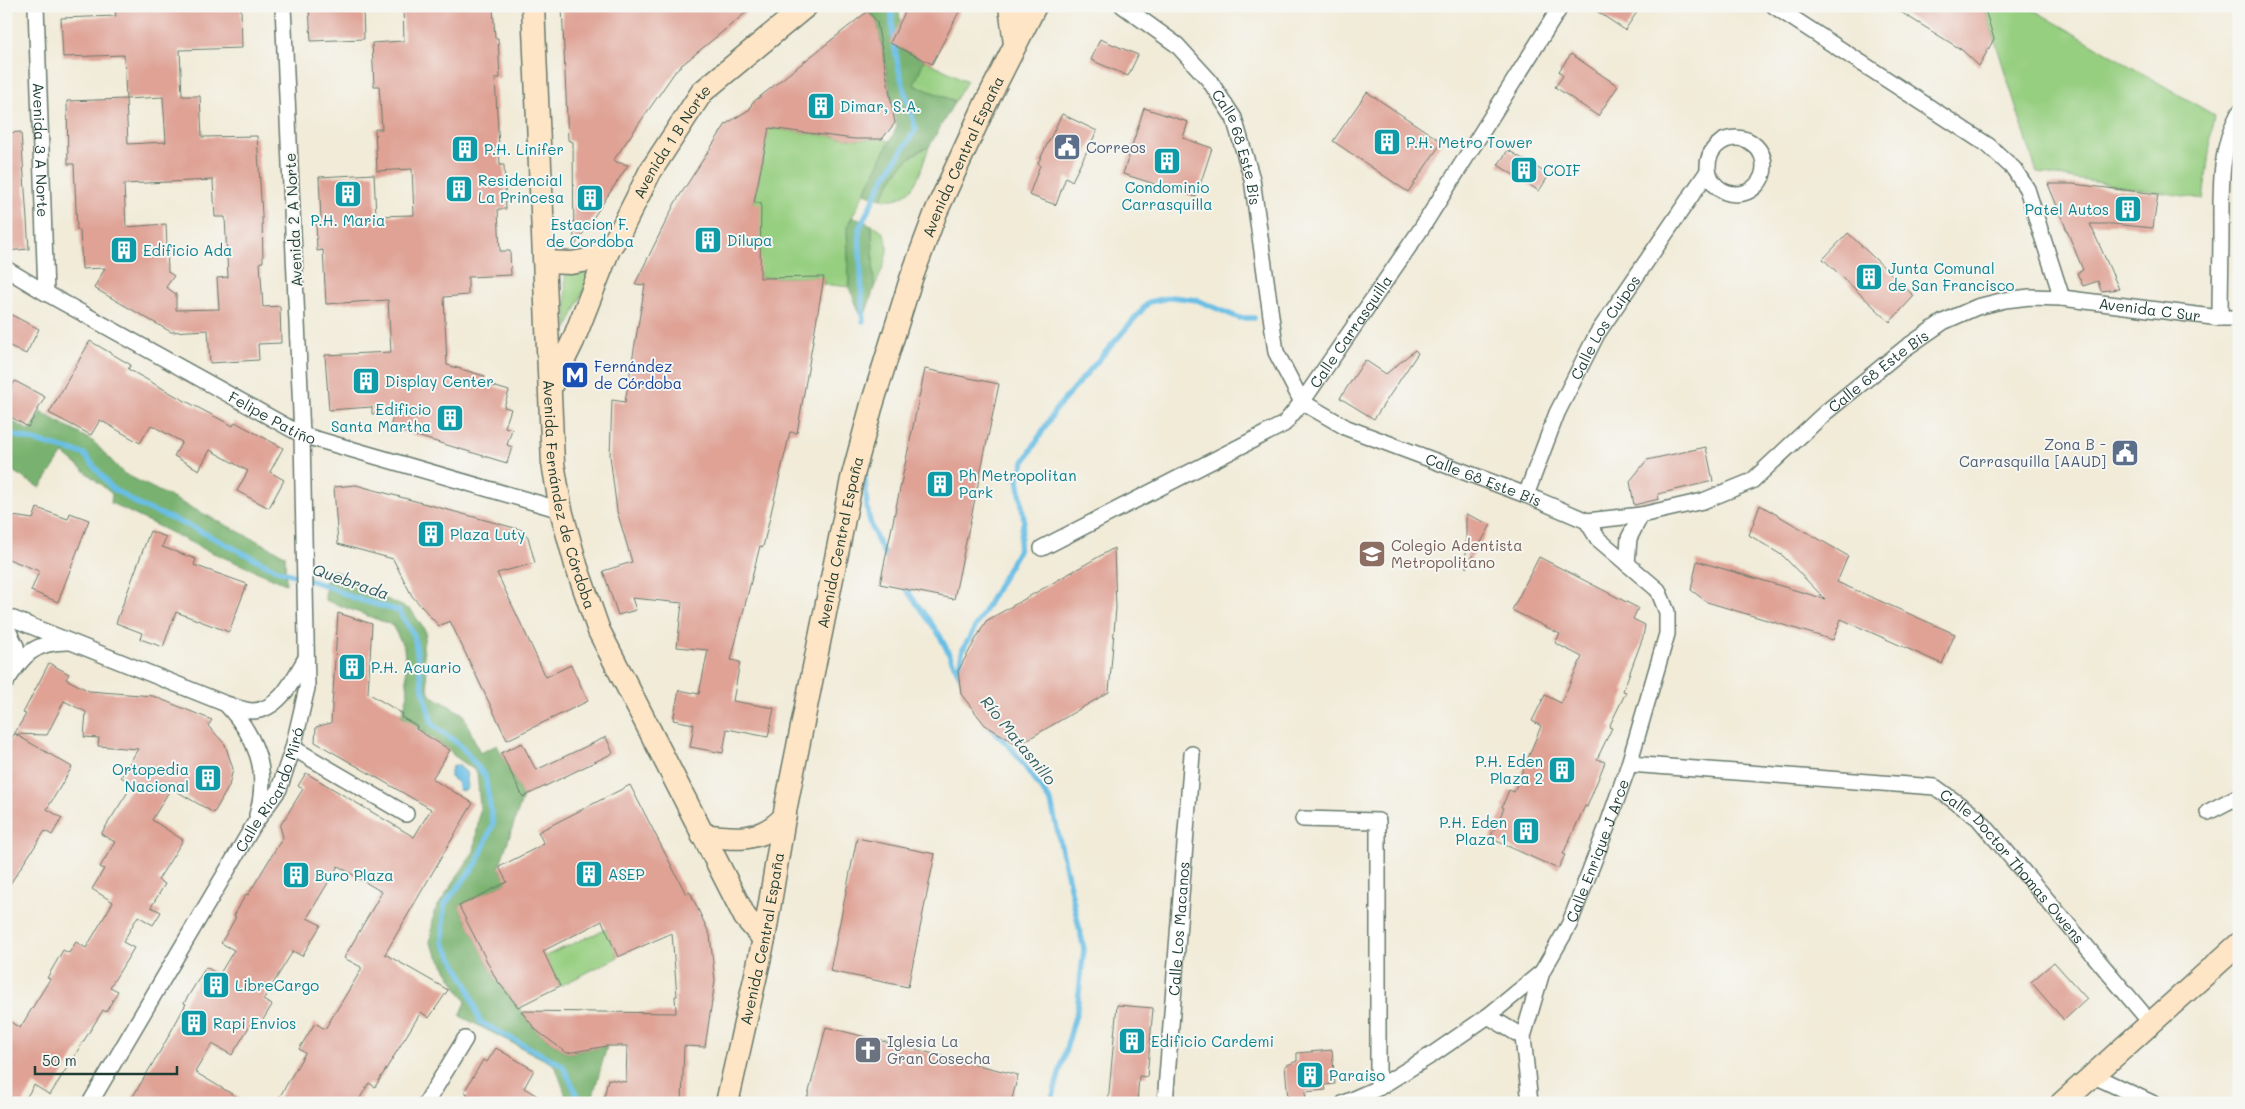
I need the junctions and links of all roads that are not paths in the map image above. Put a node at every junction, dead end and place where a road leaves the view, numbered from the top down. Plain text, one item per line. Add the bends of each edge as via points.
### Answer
1 (36, 6) edge
2 (283, 6) edge
3 (534, 6) edge
4 (806, 6) edge
5 (1010, 6) edge
6 (1035, 6) edge
7 (1122, 6) edge
8 (1561, 6) edge
9 (1775, 7) edge
10 (1015, 44) junction
11 (2239, 113) edge
12 (1708, 171) dead end
13 (609, 249) junction
14 (545, 262) junction
15 (6, 269) edge
16 (46, 294) junction
17 (2062, 298) junction
18 (2220, 318) junction
19 (2239, 318) edge
20 (550, 389) junction
21 (1302, 402) junction
22 (302, 434) junction
23 (1526, 495) junction
24 (561, 510) junction
25 (1640, 515) junction
26 (1587, 520) junction
27 (1042, 548) dead end
28 (1627, 564) junction
29 (6, 616) edge
30 (6, 626) edge
31 (72, 642) junction
32 (306, 658) junction
33 (19, 661) junction
34 (6, 682) edge
35 (226, 704) junction
36 (293, 748) junction
37 (1192, 754) dead end
38 (1629, 764) junction
39 (2239, 796) edge
40 (2208, 812) dead end
41 (406, 814) dead end
42 (785, 816) junction
43 (1303, 820) dead end
44 (255, 823) junction
45 (702, 835) junction
46 (764, 939) junction
47 (2239, 944) edge
48 (1542, 972) junction
49 (1488, 1016) junction
50 (2150, 1022) junction
51 (1523, 1037) junction
52 (465, 1039) dead end
53 (2092, 1075) junction
54 (1378, 1088) junction
55 (90, 1103) edge
56 (426, 1103) edge
57 (727, 1103) edge
58 (1165, 1103) edge
59 (1344, 1103) edge
60 (1530, 1103) edge
61 (2062, 1103) edge
62 (2152, 1103) edge

1 - 16 street, Avenida 3 A Norte
2 - 22 street, Avenida 2 A Norte
3 - 14 main road, Avenida Fernández de Córdoba
4 - 13 main road, Avenida 1 B Norte via 702,92 650,172
5 - 10 main road
6 - 10 main road, Avenida Central España
7 - 21 street, Calle 68 Este Bis via 1177,46 1209,80 1234,118 1252,179 1276,352
8 - 21 street, Calle Carrasquilla via 1421,229
9 - 17 street via 1989,146 2014,170 2027,189
10 - 42 main road, Avenida Central España via 936,212 873,400 852,479
11 - 18 street via 2224,154
12 - 23 street, Calle Los Cuipos via 1597,334 1557,413
13 - 14 main road via 589,260
13 - 20 main road, Avenida 1 B Norte via 573,341
14 - 20 main road, Avenida Fernández de Córdoba
15 - 16 street, Felipe Patiño
16 - 22 street, Felipe Patiño
17 - 18 street, Avenida C Sur
17 - 25 street, Calle 68 Este Bis via 2005,300 1977,307 1943,322 1826,412 1752,481 1704,501
18 - 19 street, Avenida C Sur
20 - 24 main road, Avenida Fernández de Córdoba via 553,463
21 - 23 street, Calle 68 Este Bis via 1348,428
21 - 27 street, Calle Carrasquilla via 1284,424
22 - 24 street, Felipe Patiño
22 - 32 street, Calle Ricardo Miró
23 - 26 street, Calle 68 Este Bis
24 - 45 main road, Avenida Fernández de Córdoba via 599,631
25 - 26 street, Calle 68 Este Bis
25 - 28 street via 1629,538
26 - 28 street, Calle Enrique J Arce via 1598,539
28 - 38 street, Calle Enrique J Arce via 1658,590 1667,612 1667,634
29 - 31 street
30 - 33 street
31 - 33 street via 43,645
31 - 35 street
32 - 35 street via 287,689 264,709 252,711
32 - 36 street, Calle Ricardo Miró via 307,688
33 - 34 street
35 - 44 street via 253,740 260,761 262,783
36 - 41 street
36 - 44 street, Calle Ricardo Miró via 279,789
37 - 58 street, Calle Los Macanos
38 - 48 street, Calle Enrique J Arce via 1569,924
38 - 50 street, Calle Doctor Thomas Owens via 1935,787 1978,818
39 - 40 street
42 - 45 main road via 775,828 760,835 742,838
42 - 46 main road, Avenida Central España
43 - 54 street via 1378,821
44 - 55 street, Calle Ricardo Miró
45 - 46 main road, Avenida Fernández de Córdoba via 745,917
46 - 57 main road, Avenida Central España
47 - 50 main road
48 - 49 street, Calle Enrique J Arce
48 - 51 street
49 - 51 street
49 - 54 street, Calle Enrique J Arce
50 - 53 main road
51 - 60 street
52 - 56 street
53 - 61 main road
53 - 62 street
54 - 59 street, Calle Enrique J Arce

